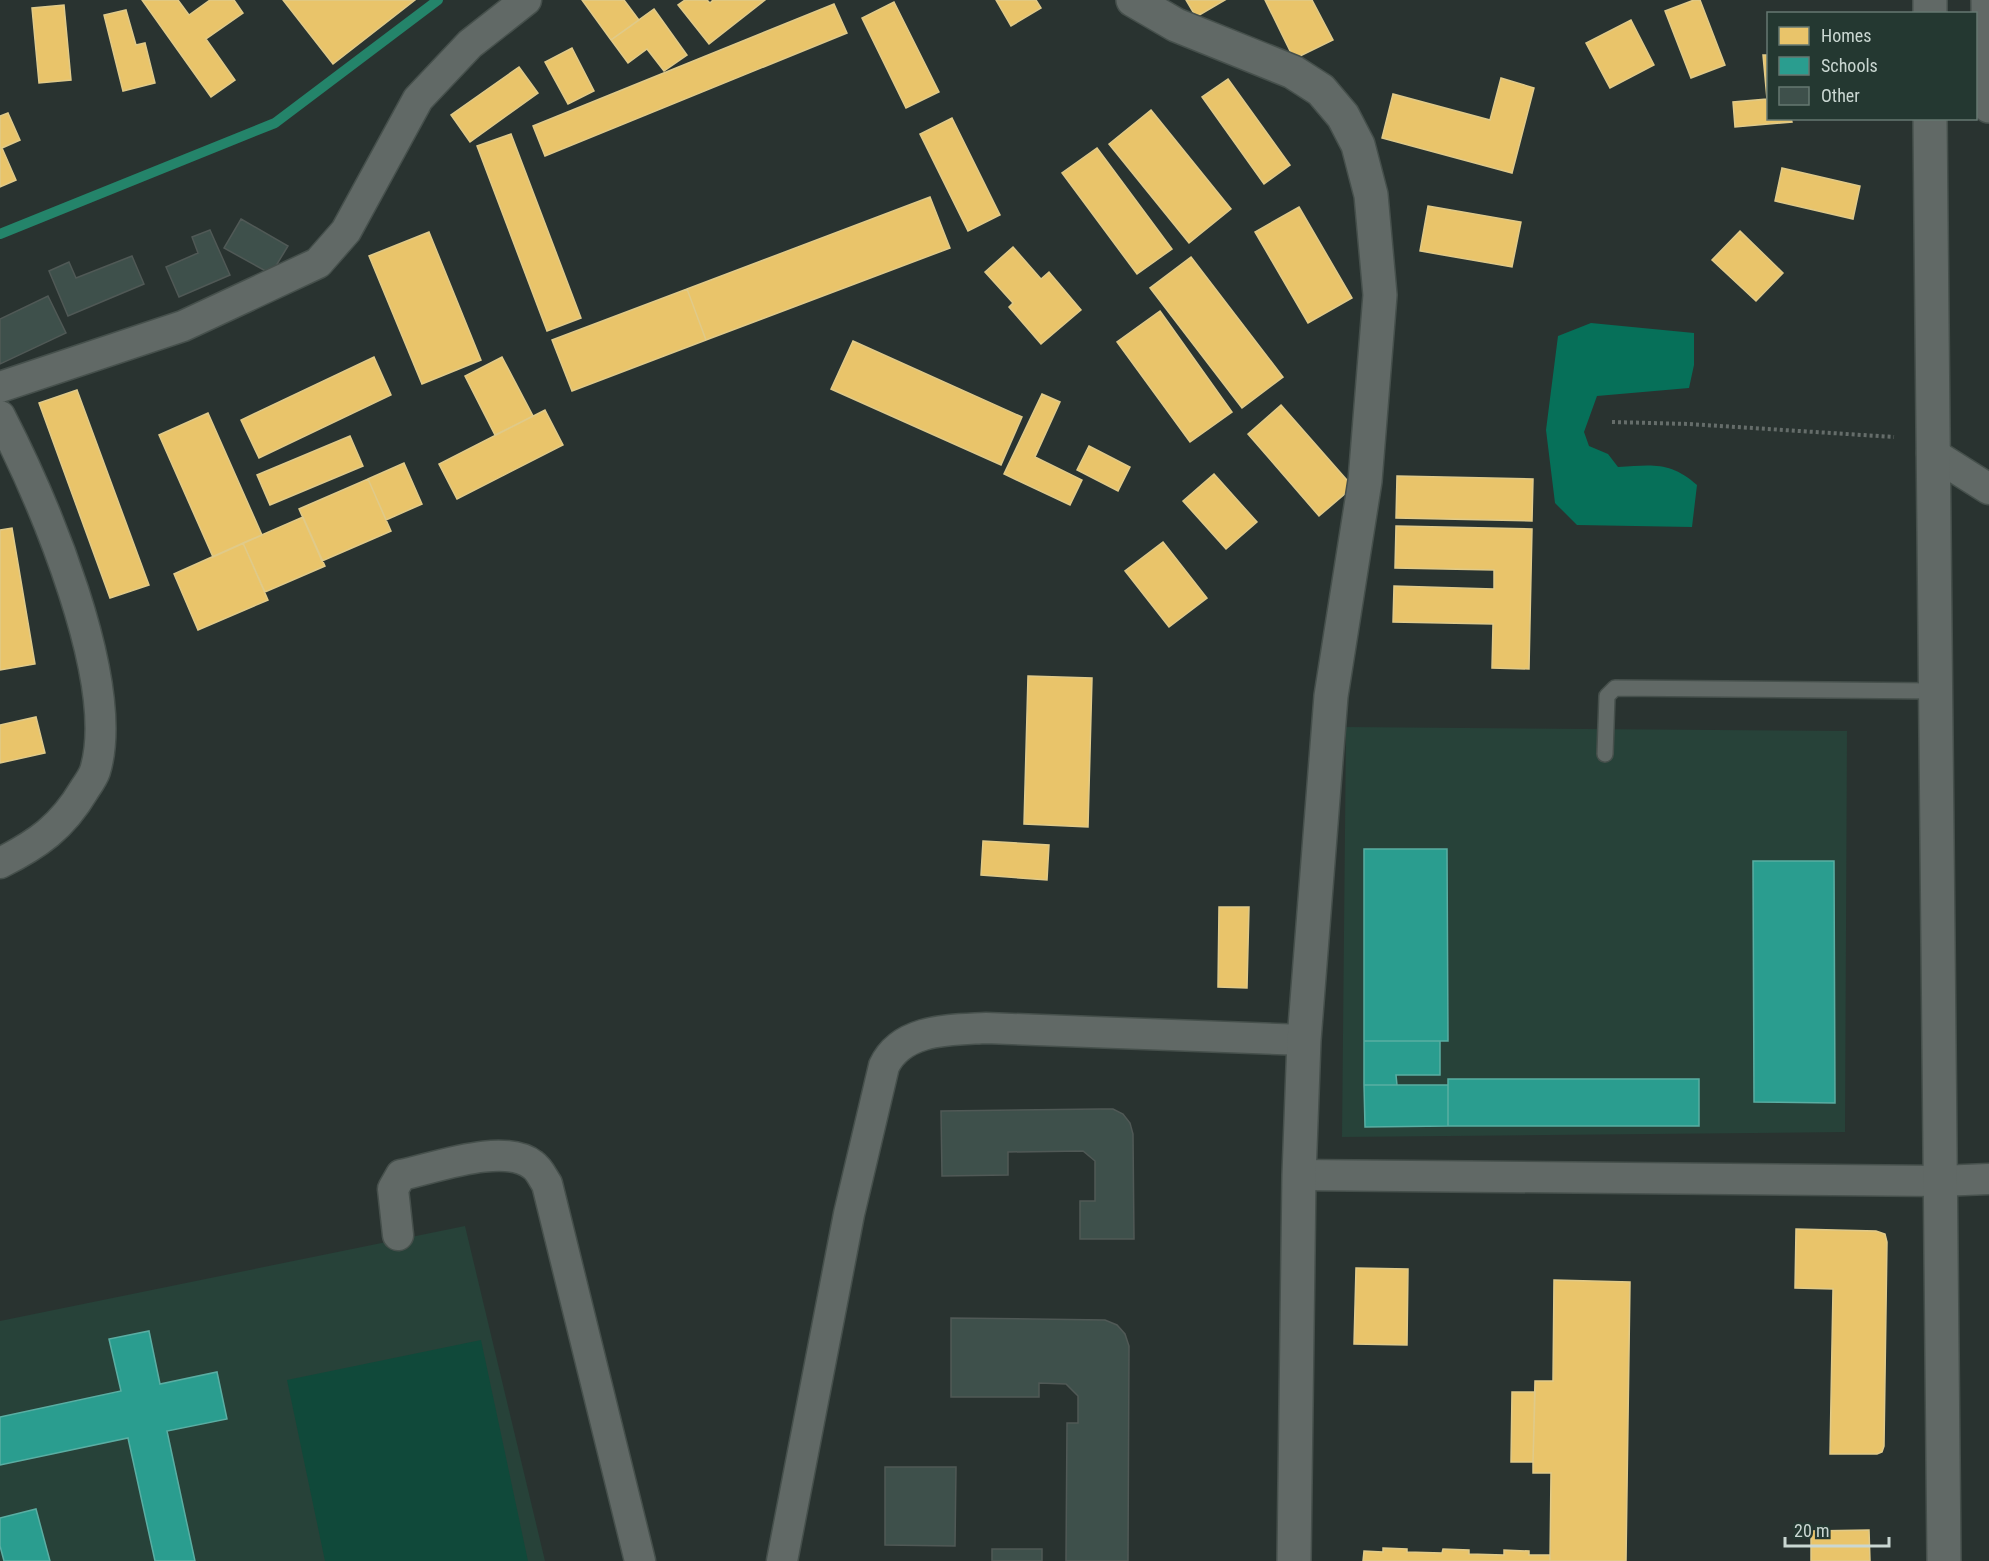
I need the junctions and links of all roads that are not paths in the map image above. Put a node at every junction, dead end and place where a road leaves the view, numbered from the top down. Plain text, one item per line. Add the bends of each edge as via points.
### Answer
1 (526, 0) edge
2 (1133, 0) edge
3 (1988, 0) edge
4 (1989, 106) edge
5 (1930, 120) edge
6 (0, 387) edge
7 (0, 416) edge
8 (1932, 453) junction
9 (1989, 489) edge
10 (1935, 691) junction
11 (1605, 754) dead end
12 (0, 863) edge
13 (1304, 1040) junction
14 (1299, 1175) junction
15 (1989, 1179) edge
16 (1940, 1181) junction
17 (398, 1235) dead end
18 (640, 1561) edge
19 (782, 1561) edge
20 (1294, 1561) edge
21 (1944, 1561) edge

1 - 6 street via 470,44 418,99 346,231 318,263 183,326
2 - 13 street via 1176,25 1293,72 1321,90 1343,116 1358,146 1371,195 1380,295 1365,481 1331,696
3 - 4 street
5 - 8 street
7 - 12 street via 20,456 79,606 100,698 100,748 94,773 72,810 46,838
8 - 9 street
8 - 10 street
10 - 11 lane via 1615,688 1607,696
10 - 16 street
13 - 14 street
13 - 19 street via 986,1028 937,1031 900,1044 884,1066 849,1214
14 - 16 street
14 - 20 street
15 - 16 street
16 - 21 street
17 - 18 street via 393,1189 401,1175 486,1156 514,1156 533,1165 547,1184

